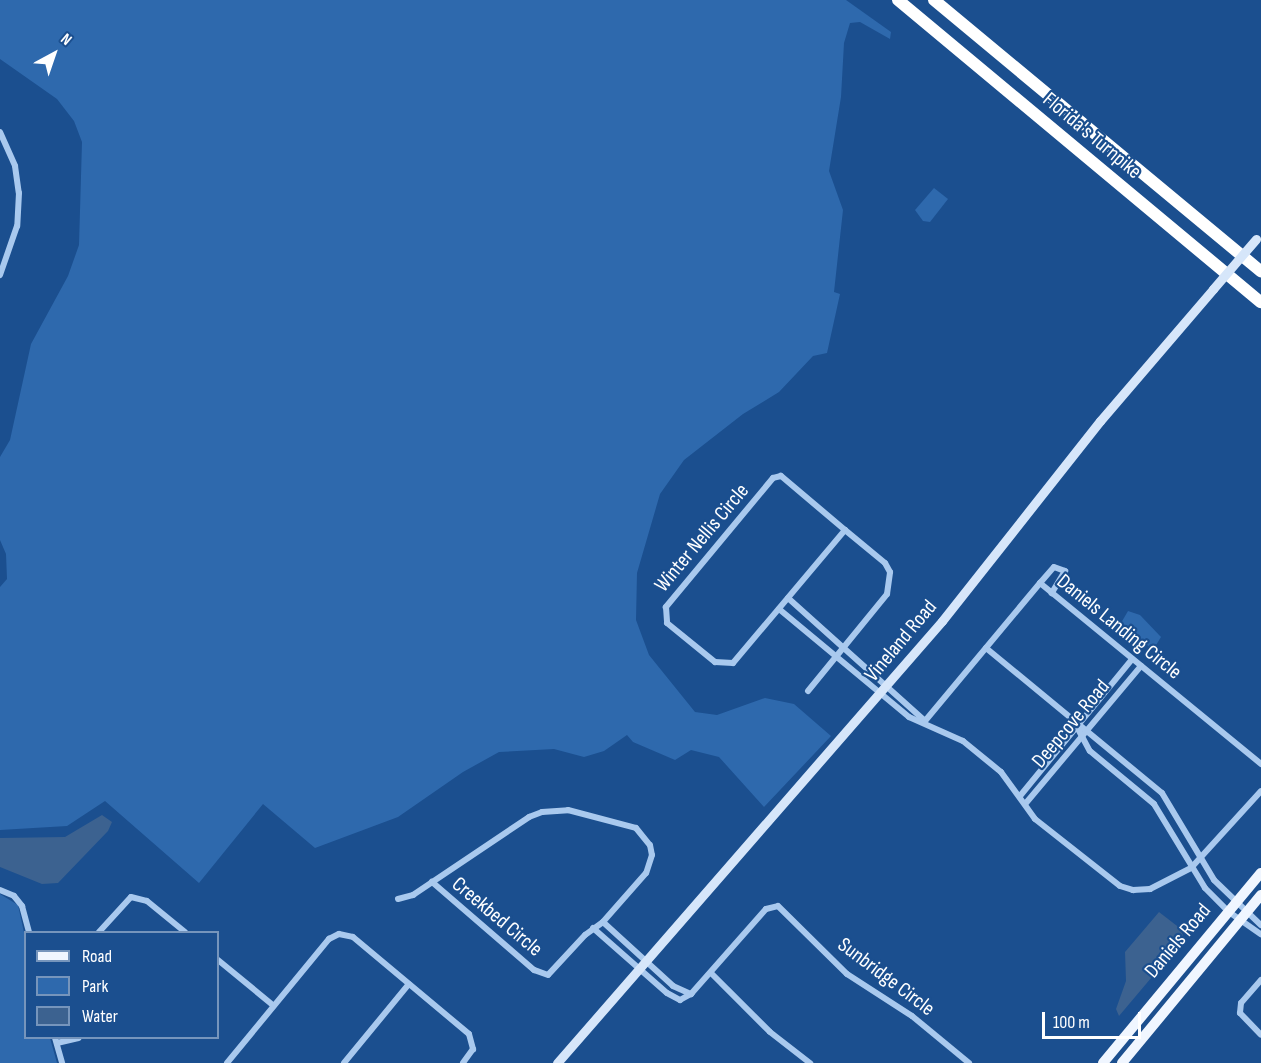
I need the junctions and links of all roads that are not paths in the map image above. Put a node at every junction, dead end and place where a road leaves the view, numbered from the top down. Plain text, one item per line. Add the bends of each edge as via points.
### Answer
1 (898, 0) edge
2 (934, 0) edge
3 (0, 132) edge
4 (1258, 236) edge
5 (1261, 271) edge
6 (0, 275) edge
7 (1261, 302) edge
8 (845, 530) junction
9 (1040, 583) junction
10 (1052, 593) junction
11 (788, 598) junction
12 (778, 609) junction
13 (845, 646) junction
14 (986, 648) junction
15 (837, 656) junction
16 (1132, 658) junction
17 (861, 661) junction
18 (1141, 666) junction
19 (855, 669) junction
20 (888, 684) junction
21 (808, 691) dead end
22 (881, 692) junction
23 (910, 704) junction
24 (904, 712) junction
25 (925, 721) junction
26 (1077, 727) junction
27 (1087, 731) junction
28 (1081, 738) junction
29 (1261, 764) edge
30 (1261, 790) edge
31 (1020, 796) junction
32 (1026, 803) junction
33 (1202, 860) junction
34 (1191, 868) junction
35 (1261, 873) edge
36 (1214, 880) junction
37 (432, 882) junction
38 (1205, 888) junction
39 (0, 890) edge
40 (1261, 895) edge
41 (398, 899) dead end
42 (1232, 907) junction
43 (1244, 916) junction
44 (603, 922) junction
45 (1261, 925) edge
46 (593, 928) junction
47 (28, 931) edge
48 (101, 931) edge
49 (183, 931) edge
50 (1261, 934) edge
51 (219, 961) edge
52 (643, 965) junction
53 (711, 973) junction
54 (1261, 980) edge
55 (409, 984) junction
56 (673, 986) junction
57 (667, 993) junction
58 (691, 994) junction
59 (274, 1006) junction
60 (1261, 1035) edge
61 (56, 1040) edge
62 (62, 1063) edge
63 (227, 1063) edge
64 (344, 1063) edge
65 (463, 1063) edge
66 (557, 1063) edge
67 (810, 1063) edge
68 (969, 1063) edge
69 (1103, 1063) edge
70 (1122, 1063) edge

1 - 7 highway, Florida's Turnpike
2 - 5 highway, Florida's Turnpike
3 - 6 street via 15,166 19,193 17,226
4 - 20 main road, Vineland Road, bridge via 1100,421
8 - 11 street, Winter Nellis Circle
8 - 12 street, Winter Nellis Circle via 777,475 664,614 667,623 723,665 733,663
8 - 13 street via 885,563 890,572 887,594
9 - 10 street, Daniels Landing Circle
9 - 10 street via 1054,567 1065,571
9 - 14 street, Daniels Landing Circle
10 - 16 street, Daniels Landing Circle
11 - 12 street, Winter Nellis Circle
11 - 13 street
12 - 15 street
13 - 15 street
13 - 17 street
14 - 25 street, Daniels Landing Circle
14 - 26 street
15 - 19 street
15 - 21 street
16 - 18 street, Daniels Landing Circle
16 - 26 street, Deepcove Road
17 - 19 street
17 - 20 street
18 - 27 street, Deepcove Road
18 - 29 street, Daniels Landing Circle
19 - 22 street
20 - 22 main road, Vineland Road
20 - 23 street
22 - 24 street
22 - 52 main road, Vineland Road
23 - 24 street
23 - 25 street
24 - 25 street
25 - 31 street via 963,741 1001,772
26 - 27 street
26 - 28 street
26 - 31 street, Deepcove Road
27 - 28 street, Deepcove Road
27 - 33 street via 1172,803
28 - 32 street, Deepcove Road
28 - 34 street via 1090,751 1154,804
30 - 33 street
31 - 32 street
32 - 34 street via 1035,819 1120,886 1150,889
33 - 34 street
33 - 36 street
34 - 38 street
35 - 42 main road, Daniels Road
36 - 38 street
36 - 42 street
37 - 41 street, Creekbed Circle via 413,895
37 - 44 street, Creekbed Circle via 529,817 568,810 636,828 650,845 652,855 646,873
37 - 46 street, Creekbed Circle via 540,974 555,971
38 - 42 street
39 - 47 street via 14,896 22,906
40 - 43 main road, Daniels Road
42 - 43 street
42 - 43 street
42 - 69 main road, Daniels Road
43 - 45 street
43 - 50 street
43 - 70 main road, Daniels Road
44 - 46 street, Creekbed Circle
44 - 52 street
46 - 52 street
48 - 49 street via 131,897 147,902
51 - 59 street
52 - 56 street
52 - 57 street
52 - 66 main road, Vineland Road
53 - 58 street, Sunbridge Circle
53 - 67 street via 779,1040
53 - 68 street, Sunbridge Circle via 766,909 778,906 847,974 912,1016
54 - 60 street via 1241,1003 1240,1013
55 - 59 street via 352,937 339,934 329,939
55 - 64 street
55 - 65 street via 469,1034 472,1049
56 - 57 street
56 - 58 street
57 - 58 street via 680,1000
59 - 63 street
61 - 62 street

